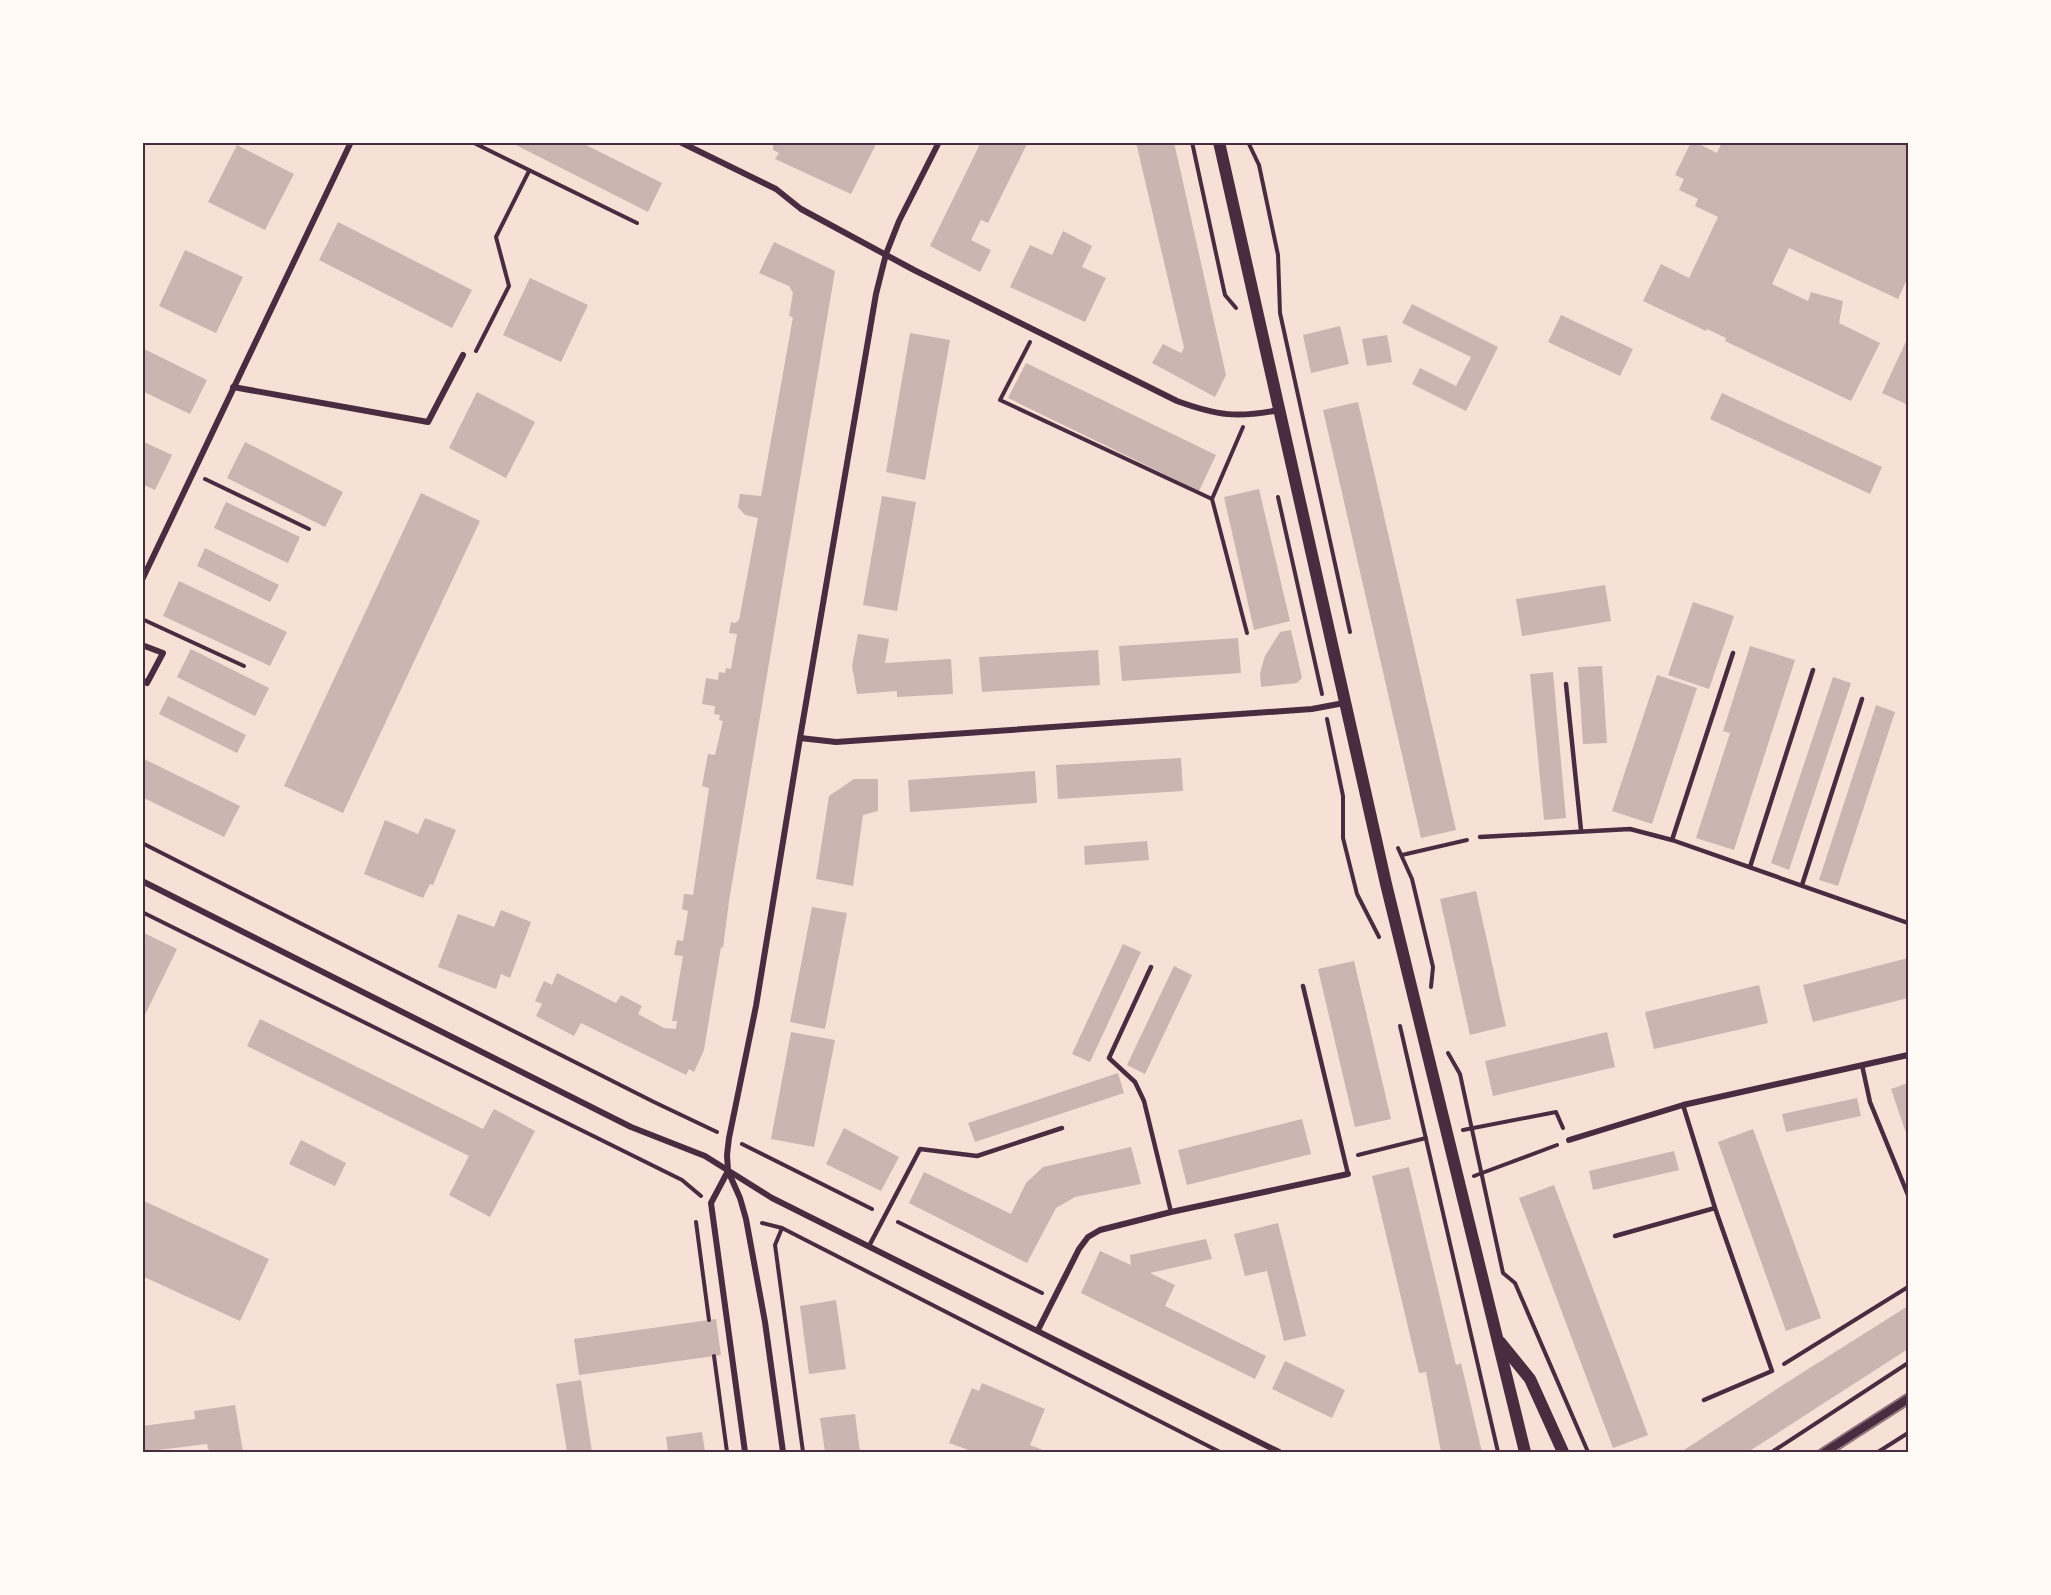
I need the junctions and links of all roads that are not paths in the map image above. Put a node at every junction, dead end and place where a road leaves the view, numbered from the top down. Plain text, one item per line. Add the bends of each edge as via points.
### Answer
1 (351, 142) edge
2 (680, 142) edge
3 (1219, 142) edge
4 (938, 143) edge
5 (886, 254) junction
6 (463, 355) road end
7 (233, 387) junction
8 (1280, 410) junction
9 (142, 580) edge
10 (142, 645) edge
11 (1733, 652) dead end
12 (1813, 670) dead end
13 (142, 680) edge
14 (1566, 684) dead end
15 (1862, 699) dead end
16 (1344, 703) junction
17 (800, 738) junction
18 (1581, 830) junction
19 (1480, 837) road end
20 (1672, 840) junction
21 (1750, 867) junction
22 (142, 881) edge
23 (1802, 885) junction
24 (1908, 923) edge
25 (1151, 967) dead end
26 (1303, 986) dead end
27 (1908, 1055) edge
28 (1862, 1065) junction
29 (1683, 1105) junction
30 (1062, 1128) dead end
31 (1569, 1140) road end
32 (728, 1171) junction
33 (1348, 1174) joint
34 (1908, 1195) edge
35 (1715, 1208) junction
36 (1171, 1212) junction
37 (1615, 1236) dead end
38 (869, 1246) junction
39 (1038, 1330) junction
40 (1498, 1339) junction
41 (1908, 1398) edge
42 (1704, 1400) dead end
43 (745, 1452) edge
44 (783, 1452) edge
45 (1279, 1452) edge
46 (1525, 1452) edge
47 (1563, 1452) edge
48 (1824, 1452) edge

1 - 7 street
2 - 5 street via 776,189 801,209
3 - 8 main road
4 - 5 street
5 - 8 street via 1177,401 1225,415 1249,416
5 - 17 street
6 - 7 street via 428,422
7 - 9 street
8 - 16 main road
10 - 13 street via 163,653 147,682
11 - 20 lane
12 - 21 lane
14 - 18 lane
15 - 23 lane
16 - 17 street via 836,742
16 - 40 main road
17 - 32 street via 756,1006 729,1138
18 - 19 lane
18 - 20 lane via 1630,829
20 - 21 lane
21 - 23 lane
22 - 32 street via 631,1127 705,1156
23 - 24 lane
25 - 36 lane via 1109,1058 1135,1082 1144,1101
26 - 33 lane
27 - 28 street
28 - 29 street
28 - 34 lane via 1870,1102
29 - 31 street
29 - 35 lane
30 - 38 lane via 977,1156 920,1149
32 - 38 street via 772,1198
32 - 43 street via 711,1203
32 - 44 street via 746,1219
33 - 36 street
35 - 37 lane
35 - 42 lane via 1772,1371
36 - 39 street via 1100,1230 1088,1237
38 - 39 street
39 - 45 street
40 - 46 main road
40 - 47 main road via 1530,1379
41 - 48 street

